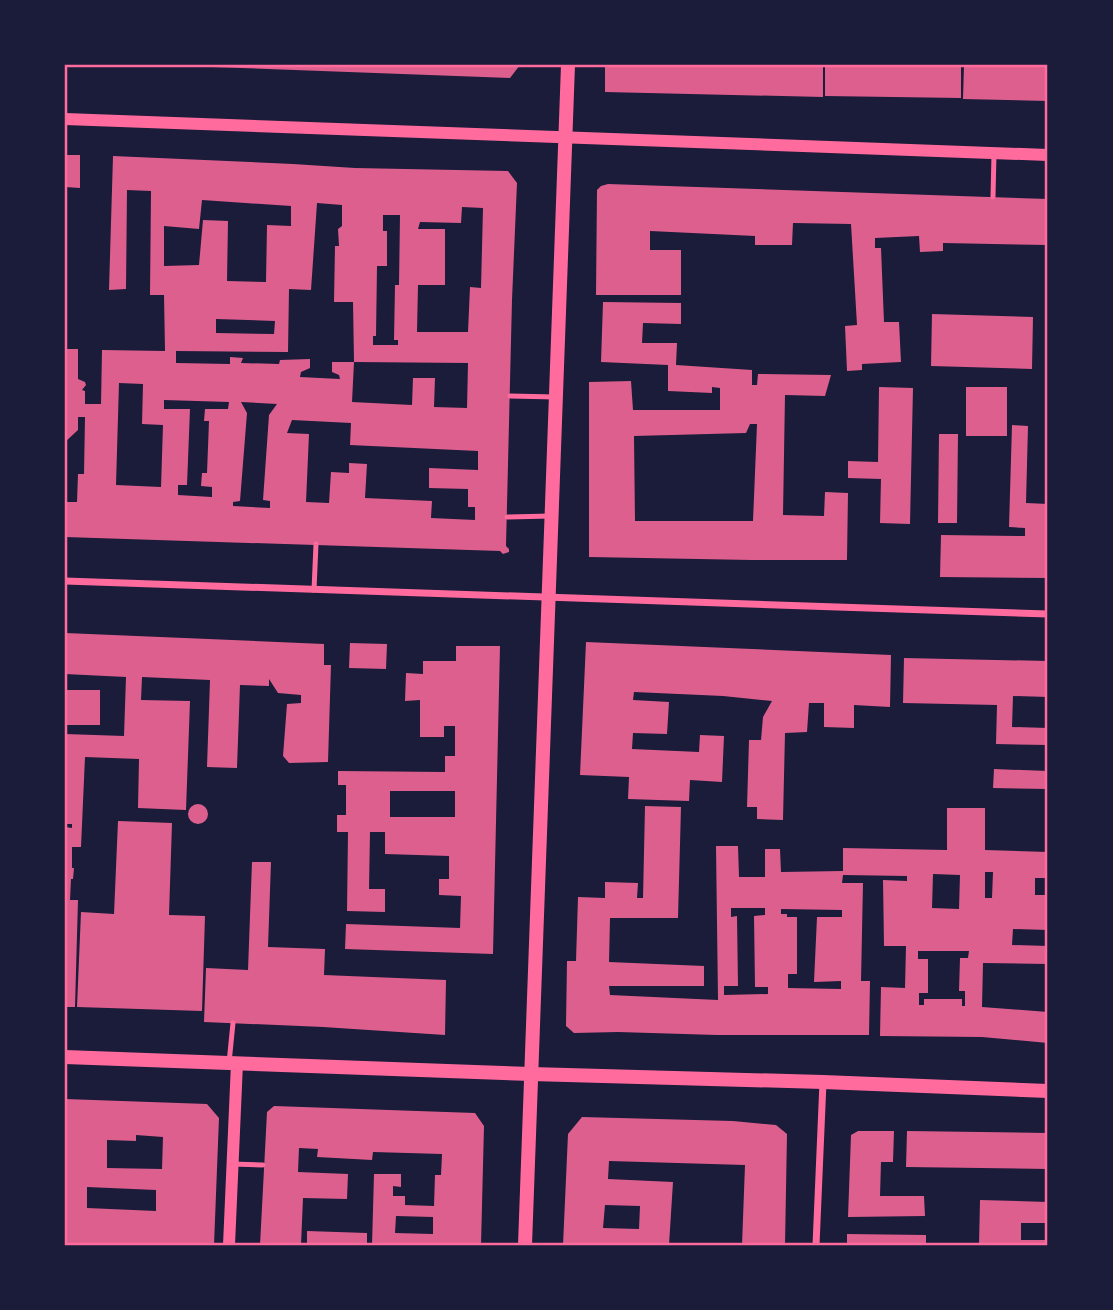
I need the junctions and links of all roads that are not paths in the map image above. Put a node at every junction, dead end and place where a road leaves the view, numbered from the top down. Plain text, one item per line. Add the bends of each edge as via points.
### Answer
1 (568, 65) edge
2 (65, 119) edge
3 (565, 138) junction
4 (994, 154) junction
5 (1048, 155) edge
6 (993, 197) dead end
7 (510, 396) dead end
8 (556, 397) junction
9 (551, 516) junction
10 (507, 517) dead end
11 (316, 544) dead end
12 (65, 581) edge
13 (314, 590) junction
14 (548, 598) junction
15 (1048, 614) edge
16 (233, 1023) dead end
17 (65, 1057) edge
18 (233, 1063) junction
19 (531, 1074) junction
20 (822, 1082) junction
21 (1048, 1091) edge
22 (232, 1164) junction
23 (263, 1165) dead end
24 (229, 1245) edge
25 (525, 1245) edge
26 (816, 1245) edge

1 - 3 main road
2 - 3 street
3 - 4 street
3 - 8 main road
4 - 5 street
4 - 6 lane
7 - 8 lane
8 - 9 main road
9 - 10 lane
9 - 14 main road
11 - 13 lane
12 - 13 street
13 - 14 street
14 - 15 street
14 - 19 main road
16 - 18 lane
17 - 18 main road
18 - 19 main road
18 - 22 street
19 - 20 main road
19 - 25 main road
20 - 21 main road
20 - 26 street
22 - 23 lane
22 - 24 street

